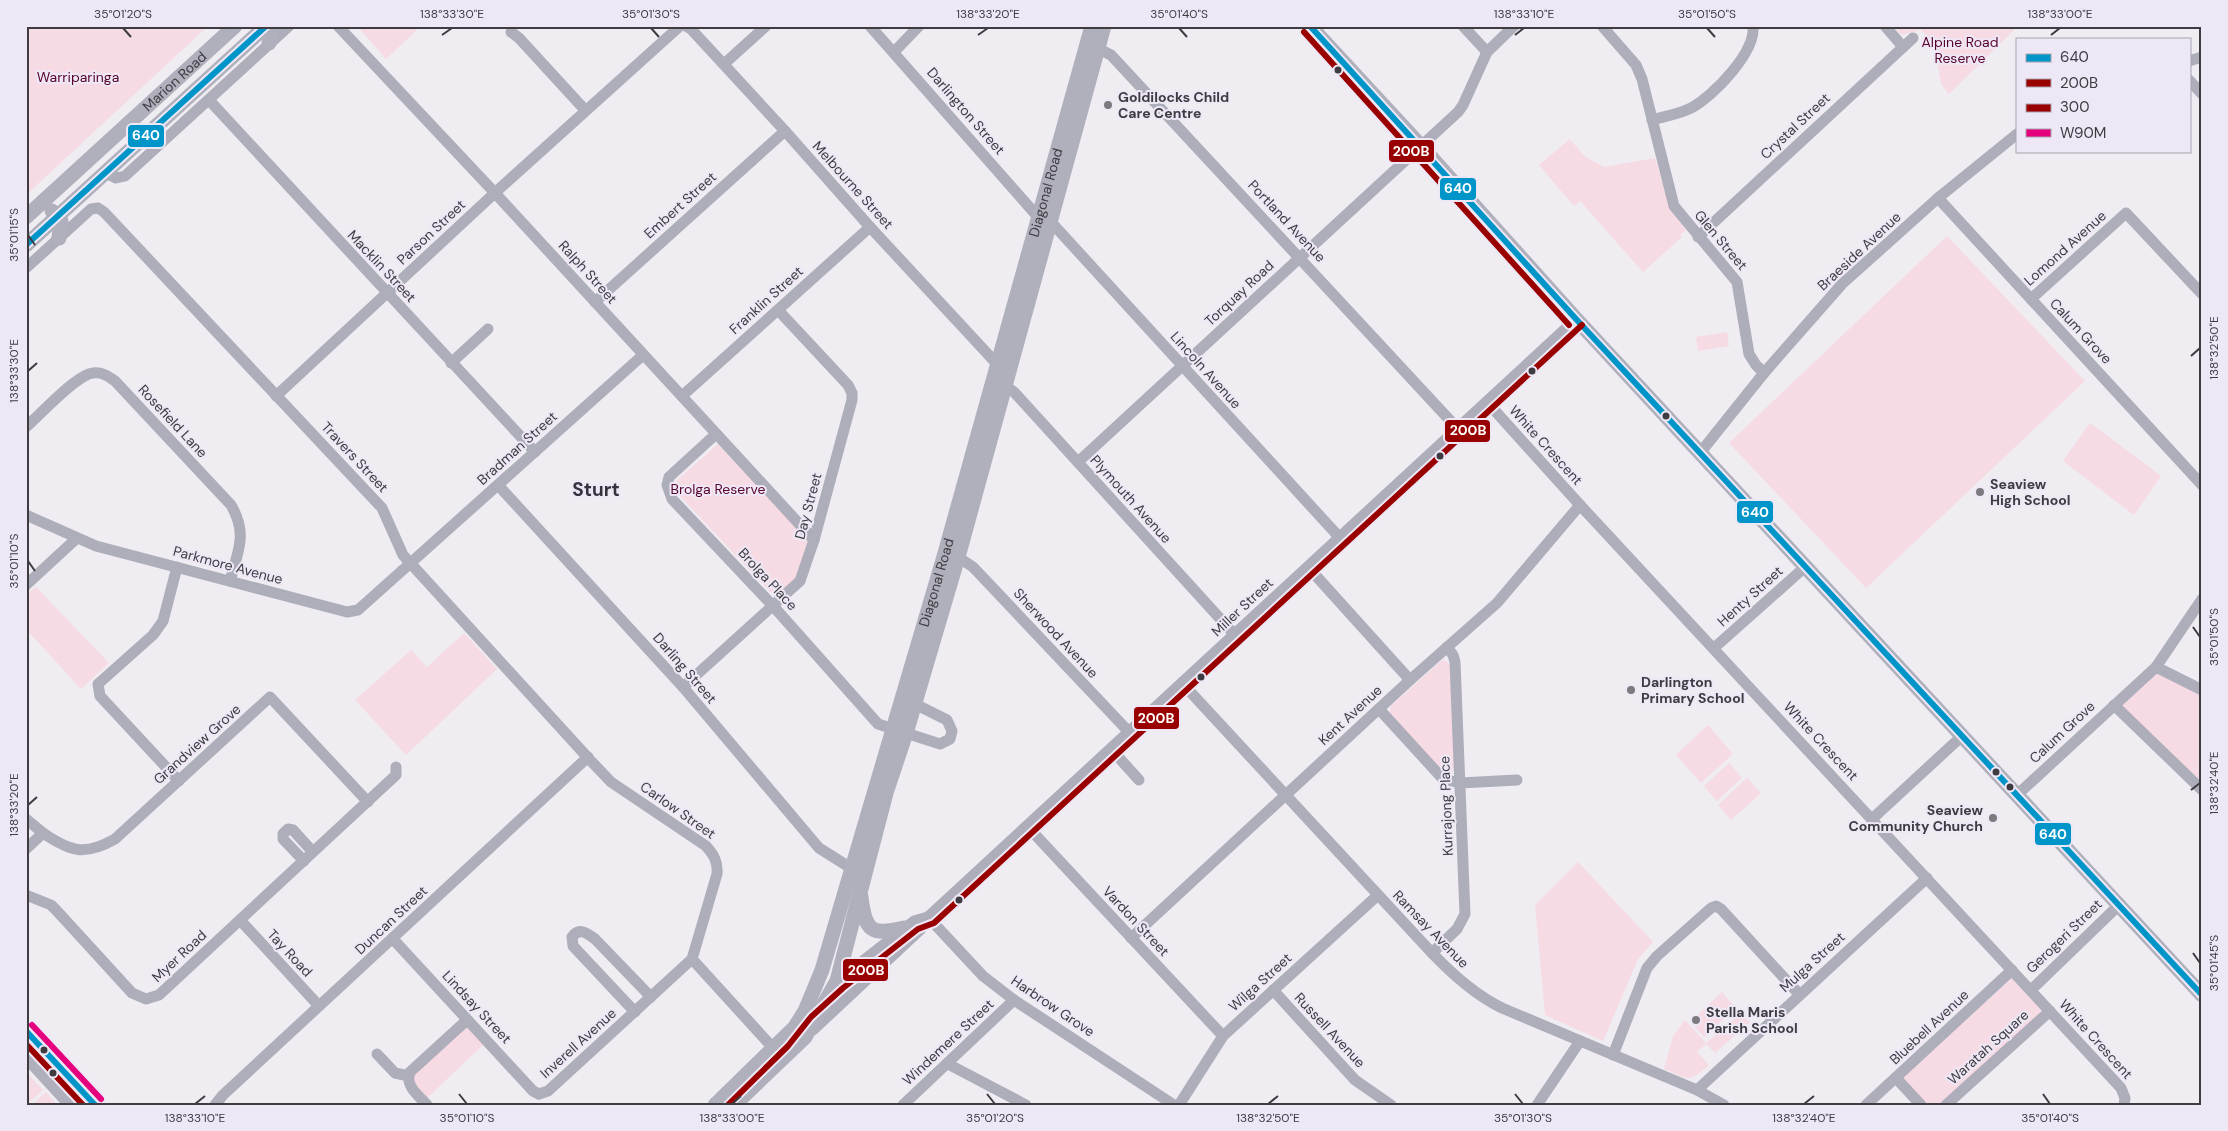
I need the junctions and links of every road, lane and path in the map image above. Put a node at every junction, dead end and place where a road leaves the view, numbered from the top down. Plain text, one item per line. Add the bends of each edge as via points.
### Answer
1 (235, 26) edge
2 (266, 26) edge
3 (272, 26) edge
4 (288, 26) edge
5 (338, 26) edge
6 (680, 26) edge
7 (686, 26) edge
8 (766, 26) edge
9 (870, 26) edge
10 (919, 26) edge
11 (1092, 26) edge
12 (1104, 26) edge
13 (1310, 26) edge
14 (1463, 26) edge
15 (1514, 26) edge
16 (1602, 26) edge
17 (1753, 26) edge
18 (1885, 26) edge
19 (511, 32) dead end
20 (1913, 38) dead end
21 (269, 44) junction
22 (1093, 46) junction
23 (1903, 47) junction
24 (894, 52) junction
25 (1487, 52) junction
26 (2202, 57) edge
27 (2190, 61) edge
28 (724, 64) junction
29 (2190, 81) edge
30 (2202, 94) edge
31 (209, 100) junction
32 (586, 110) junction
33 (1652, 120) junction
34 (785, 131) junction
35 (2016, 135) edge
36 (1421, 146) junction
37 (100, 149) junction
38 (104, 172) junction
39 (495, 193) junction
40 (1938, 198) junction
41 (57, 215) junction
42 (26, 217) edge
43 (1045, 219) junction
44 (26, 221) edge
45 (870, 227) junction
46 (1698, 237) junction
47 (59, 238) junction
48 (26, 244) edge
49 (1300, 258) junction
50 (26, 268) edge
51 (387, 294) junction
52 (2202, 294) edge
53 (2031, 299) junction
54 (595, 302) junction
55 (778, 310) junction
56 (1576, 320) junction
57 (488, 329) dead end
58 (643, 354) junction
59 (451, 363) junction
60 (1003, 366) junction
61 (1182, 366) junction
62 (1764, 373) junction
63 (1004, 385) junction
64 (276, 396) junction
65 (682, 396) junction
66 (1487, 402) junction
67 (26, 427) edge
68 (1458, 429) junction
69 (716, 434) junction
70 (534, 452) junction
71 (1700, 453) junction
72 (1078, 462) junction
73 (498, 485) junction
74 (2202, 485) edge
75 (1580, 505) junction
76 (26, 515) edge
77 (77, 538) junction
78 (1340, 538) junction
79 (814, 540) junction
80 (951, 555) junction
81 (410, 563) junction
82 (177, 567) junction
83 (1308, 567) junction
84 (1805, 567) junction
85 (230, 581) junction
86 (26, 585) edge
87 (2202, 599) edge
88 (774, 607) junction
89 (1235, 634) junction
90 (1447, 647) junction
91 (1714, 648) junction
92 (2156, 667) junction
93 (1410, 680) junction
94 (1182, 683) junction
95 (683, 688) junction
96 (2202, 690) edge
97 (915, 704) junction
98 (2114, 705) junction
99 (1379, 709) junction
100 (900, 731) junction
101 (1129, 732) junction
102 (1962, 736) junction
103 (1111, 749) junction
104 (588, 758) junction
105 (396, 767) dead end
106 (1138, 780) dead end
107 (1517, 780) dead end
108 (179, 781) junction
109 (1460, 783) junction
110 (2202, 790) edge
111 (2018, 795) junction
112 (1286, 796) junction
113 (368, 802) junction
114 (26, 819) edge
115 (1872, 819) junction
116 (1027, 826) junction
117 (44, 833) junction
118 (26, 849) edge
119 (313, 852) junction
120 (304, 861) junction
121 (859, 869) junction
122 (1927, 878) junction
123 (861, 893) junction
124 (26, 895) edge
125 (1378, 895) junction
126 (2119, 904) junction
127 (928, 917) junction
128 (240, 920) junction
129 (904, 928) junction
130 (1131, 938) junction
131 (393, 939) junction
132 (1432, 953) junction
133 (692, 959) junction
134 (2012, 970) junction
135 (837, 981) junction
136 (1273, 990) junction
137 (2031, 990) junction
138 (1799, 994) junction
139 (2202, 995) edge
140 (651, 997) junction
141 (1014, 1000) junction
142 (319, 1006) junction
143 (806, 1011) junction
144 (2050, 1011) junction
145 (635, 1012) junction
146 (467, 1020) junction
147 (26, 1031) edge
148 (1223, 1036) junction
149 (805, 1037) junction
150 (1580, 1041) junction
151 (774, 1049) junction
152 (377, 1054) dead end
153 (26, 1055) edge
154 (1613, 1055) junction
155 (948, 1064) junction
156 (408, 1076) junction
157 (1896, 1078) junction
158 (1697, 1090) junction
159 (539, 1094) junction
160 (738, 1100) edge
161 (72, 1105) edge
162 (95, 1105) edge
163 (215, 1105) edge
164 (427, 1105) edge
165 (534, 1105) edge
166 (715, 1105) edge
167 (902, 1105) edge
168 (1026, 1105) edge
169 (1174, 1105) edge
170 (1179, 1105) edge
171 (1391, 1105) edge
172 (1537, 1105) edge
173 (1724, 1105) edge
174 (1866, 1105) edge
175 (1921, 1105) edge
176 (1946, 1105) edge
177 (2124, 1105) edge

1 - 37 main road, Marion Road
2 - 38 main road, Marion Road
3 - 21 main road
4 - 21 street
5 - 39 street, Ralph Street
6 - 32 street, Parson Street
7 - 28 street, Melbourne Street
8 - 28 street
9 - 24 street, Darlington Street
10 - 24 street
11 - 22 main road, Diagonal Road
12 - 22 main road, Diagonal Road
13 - 36 main road
14 - 25 street
15 - 25 street
16 - 33 street, Glen Street via 1636,65
17 - 33 street via 1753,37 1742,59 1711,92 1691,108
18 - 23 street
19 - 32 street
20 - 23 street, Crystal Street
21 - 31 street
22 - 43 main road, Diagonal Road
22 - 49 street, Portland Avenue via 1111,55
23 - 46 street, Crystal Street
24 - 43 street, Darlington Street
25 - 36 street, Torquay Road via 1464,105
26 - 27 street
28 - 34 street, Melbourne Street
29 - 30 street
31 - 38 street via 125,176 116,178
31 - 51 street, Macklin Street
32 - 39 street, Parson Street
33 - 46 street, Glen Street via 1674,206
34 - 45 street, Melbourne Street
34 - 54 street, Embert Street
35 - 40 street, Braeside Avenue
36 - 49 street, Torquay Road
36 - 56 main road
37 - 38 main road via 100,164
37 - 42 main road, Marion Road
38 - 41 main road, Marion Road
39 - 51 street, Parson Street
39 - 54 street, Ralph Street
40 - 53 street, Calum Grove
40 - 62 street, Braeside Avenue via 1842,284
41 - 44 main road via 48,210
41 - 47 main road via 62,224
41 - 48 main road, Marion Road
43 - 60 main road, Diagonal Road
43 - 61 street, Lincoln Avenue
45 - 55 street, Franklin Street
45 - 60 street, Melbourne Street
46 - 62 street, Glen Street via 1737,282 1749,354
47 - 50 street
47 - 64 street, Travers Street via 92,208 104,212
49 - 61 street, Torquay Road
49 - 68 street, Portland Avenue
51 - 59 street, Macklin Street
51 - 64 street, Parson Street
52 - 53 street, Lomond Avenue via 2126,213
53 - 74 street, Calum Grove
54 - 58 street, Ralph Street
55 - 65 street, Franklin Street
55 - 79 street, Day Street via 852,393
56 - 66 street, Miller Street
56 - 71 main road
57 - 59 street
58 - 65 street, Ralph Street
58 - 70 street, Bradman Street
59 - 70 street, Macklin Street
60 - 63 main road, Diagonal Road
60 - 80 main road, Diagonal Road
61 - 72 street, Torquay Road
61 - 78 street, Lincoln Avenue
62 - 71 street, Braeside Avenue
63 - 72 street, Plymouth Avenue
63 - 80 main road, Diagonal Road
64 - 81 street, Travers Street via 382,508 403,555
65 - 69 street, Ralph Street
66 - 68 street, Miller Street
66 - 75 street, White Crescent
67 - 85 street, Rosefield Lane via 80,377 92,373 105,374 115,381 231,505 240,520 241,540
68 - 78 street, Miller Street
69 - 79 street, Ralph Street
69 - 88 street, Brolga Place via 669,477 667,485 672,499
70 - 73 street, Bradman Street
71 - 84 main road
72 - 89 street, Plymouth Avenue
73 - 81 street, Bradman Street
73 - 95 street, Darling Street
75 - 90 street, Kent Avenue via 1497,603
75 - 91 street, White Crescent
76 - 77 street, Parkmore Avenue
77 - 82 street, Parkmore Avenue
77 - 86 street
78 - 83 street, Miller Street
79 - 88 street, Day Street via 800,582
80 - 97 main road, Diagonal Road
80 - 100 main road, Diagonal Road
80 - 101 street, Sherwood Avenue via 973,567
81 - 85 street, Parkmore Avenue via 358,610 347,612
81 - 104 street, Travers Street
82 - 85 street, Parkmore Avenue
82 - 108 street via 163,621 153,635 98,684 100,696
83 - 89 street, Miller Street
83 - 93 street
84 - 91 street, Henty Street
84 - 102 main road
87 - 92 street, Calum Grove
88 - 95 street, Day Street
88 - 100 street, Brolga Place via 878,724
89 - 94 street, Miller Street
90 - 93 street, Kent Avenue
90 - 109 street, Kurrajong Place via 1455,662
91 - 115 street, White Crescent
92 - 96 street
92 - 98 street, Calum Grove
93 - 99 street, Kent Avenue
94 - 101 street, Miller Street
94 - 112 street, Ramsay Avenue
95 - 121 street, Darling Street via 819,848 846,865
97 - 100 main road, Diagonal Road
97 - 100 street via 947,720 952,731 950,740 940,744
98 - 110 street
98 - 111 street, Calum Grove
99 - 109 street via 1439,776 1449,782
99 - 112 street, Kent Avenue
100 - 121 main road, Diagonal Road via 886,793
101 - 103 street, Miller Street
102 - 111 main road
102 - 115 street
103 - 106 street
103 - 116 street, Miller Street
104 - 131 street, Duncan Street
104 - 133 street, Carlow Street via 611,782 706,846 714,856 717,874
105 - 113 street, Myer Road via 396,775
107 - 109 street
108 - 113 street, Grandview Grove via 270,698
108 - 117 street, Grandview Grove via 115,839 101,847 75,850
109 - 132 street, Kurrajong Place via 1465,914 1457,929
111 - 126 main road
112 - 125 street, Ramsay Avenue
112 - 130 street, Kent Avenue
113 - 119 street, Myer Road
114 - 117 street, Grandview Grove
115 - 122 street, White Crescent
116 - 127 street, Miller Street
116 - 130 street, Vardon Street
117 - 118 street
119 - 120 street, Myer Road
119 - 120 street via 293,830 288,829 283,834 283,839
120 - 128 street, Myer Road
121 - 123 main road, Diagonal Road
121 - 143 main road, Diagonal Road
122 - 134 street, White Crescent
122 - 138 street, Mulga Street
123 - 129 main road via 863,912 872,929 888,932
123 - 135 main road, Diagonal Road
124 - 128 street, Myer Road via 51,905 132,993 146,999 159,994
125 - 132 street, Ramsay Avenue
125 - 136 street, Wilga Street
126 - 137 street, Gerogeri Street
126 - 139 main road
127 - 129 street, Miller Street
127 - 141 street, Harbrow Grove via 983,976
127 - 149 street, Miller Street via 921,929
128 - 142 street, Tay Road
129 - 135 street, Miller Street
130 - 148 street, Vardon Street
131 - 142 street, Duncan Street
131 - 146 street, Lindsay Street
132 - 150 street, Ramsay Avenue via 1452,973 1493,1003
133 - 140 street, Inverell Avenue
133 - 151 street
134 - 137 street, White Crescent
134 - 157 street, Bluebell Avenue
135 - 143 main road
135 - 149 main road, Diagonal Road
136 - 148 street, Wilga Street
136 - 171 street, Russell Avenue via 1355,1080
137 - 144 street, White Crescent
138 - 154 street via 1716,906 1647,968
138 - 158 street, Mulga Street
140 - 145 street, Inverell Avenue
140 - 145 street, Inverell Avenue via 596,939 587,932 575,933 573,946
141 - 155 street, Windemere Street
141 - 169 street, Harbrow Grove
142 - 163 street, Duncan Street
143 - 151 main road, Diagonal Road
144 - 176 street, Waratah Square
144 - 177 street, White Crescent via 2121,1088
145 - 159 street, Inverell Avenue via 548,1091
146 - 156 street
146 - 159 street, Lindsay Street
147 - 162 main road
148 - 170 street, Wilga Street
149 - 160 main road, Diagonal Road
150 - 154 street, Ramsay Avenue
150 - 172 street
151 - 160 main road, Diagonal Road
152 - 156 street via 396,1073
153 - 161 main road
154 - 158 street, Ramsay Avenue
155 - 167 street, Windemere Street
155 - 168 street
156 - 164 street via 410,1086
157 - 174 street, Bluebell Avenue
157 - 175 street
158 - 173 street, Ramsay Avenue
159 - 165 street
160 - 166 main road, Diagonal Road

